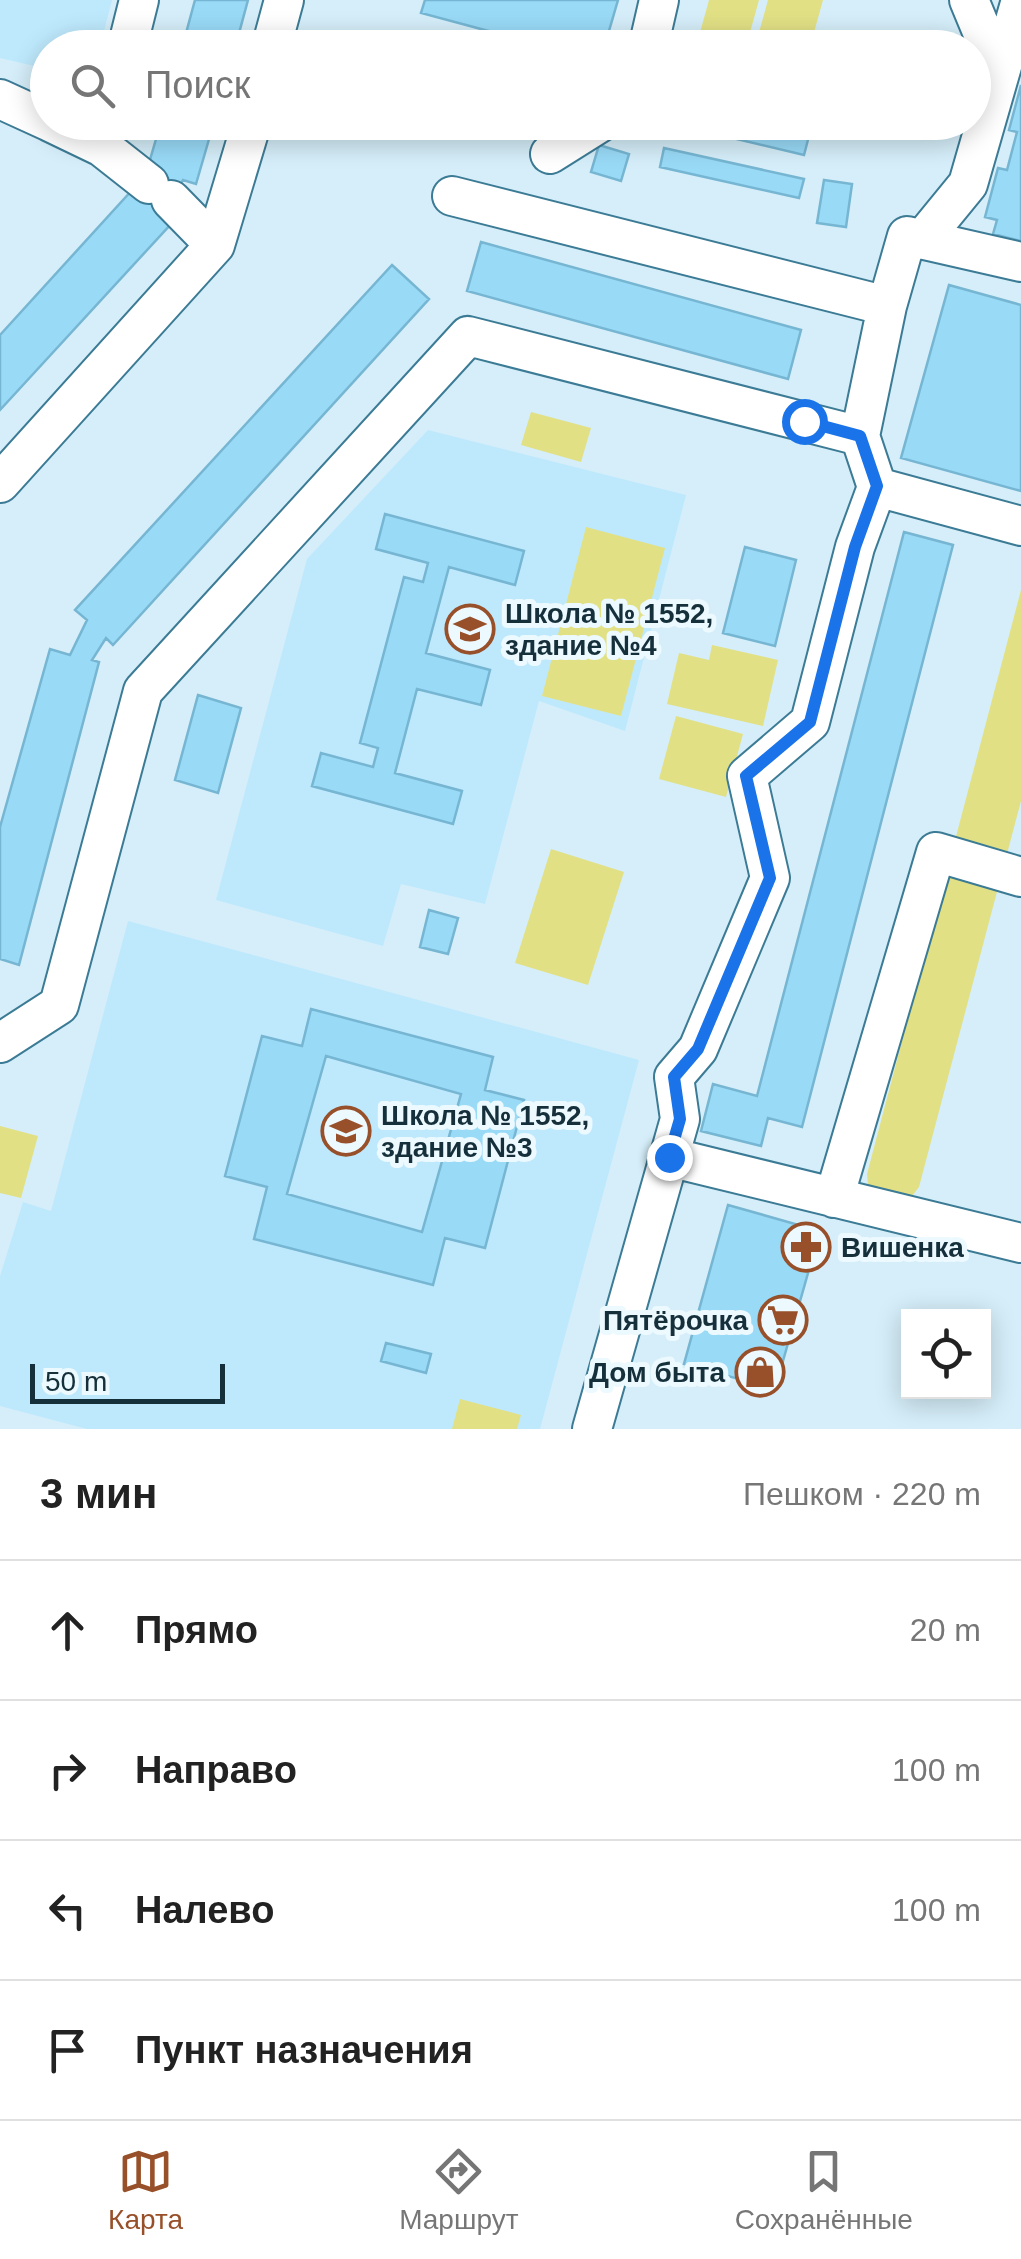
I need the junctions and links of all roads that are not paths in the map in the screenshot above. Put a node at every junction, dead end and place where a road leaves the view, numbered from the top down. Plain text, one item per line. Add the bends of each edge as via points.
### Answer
1 (139, 0) edge
2 (284, 0) edge
3 (659, 0) edge
4 (969, 0) edge
5 (1020, 0) edge
6 (132, 30) edge
7 (276, 30) edge
8 (652, 30) edge
9 (982, 30) edge
10 (0, 99) edge
11 (991, 103) edge
12 (30, 113) edge
13 (110, 140) edge
14 (247, 140) edge
15 (572, 140) edge
16 (980, 140) edge
17 (550, 154) dead end
18 (452, 196) dead end
19 (923, 240) junction
20 (215, 245) junction
21 (1021, 262) edge
22 (887, 306) junction
23 (860, 436) junction
24 (0, 483) edge
25 (877, 486) junction
26 (1021, 526) edge
27 (1021, 877) edge
28 (0, 1044) edge
29 (669, 1157) junction
30 (834, 1198) junction
31 (1021, 1243) edge
32 (593, 1429) edge

1 - 6 lane
2 - 7 lane
3 - 8 lane
4 - 9 lane
5 - 11 lane
10 - 12 lane
13 - 20 lane
14 - 20 lane
15 - 17 lane
16 - 19 lane via 968,184
18 - 22 lane
19 - 21 lane
19 - 22 lane via 907,236
20 - 24 lane
22 - 23 lane
23 - 25 lane
23 - 28 lane via 468,336 143,691 60,1004
25 - 26 lane
25 - 29 lane via 810,722 746,776 770,878 698,1049 674,1077 680,1119
27 - 30 lane via 936,852
29 - 30 lane
29 - 32 lane
30 - 31 lane

